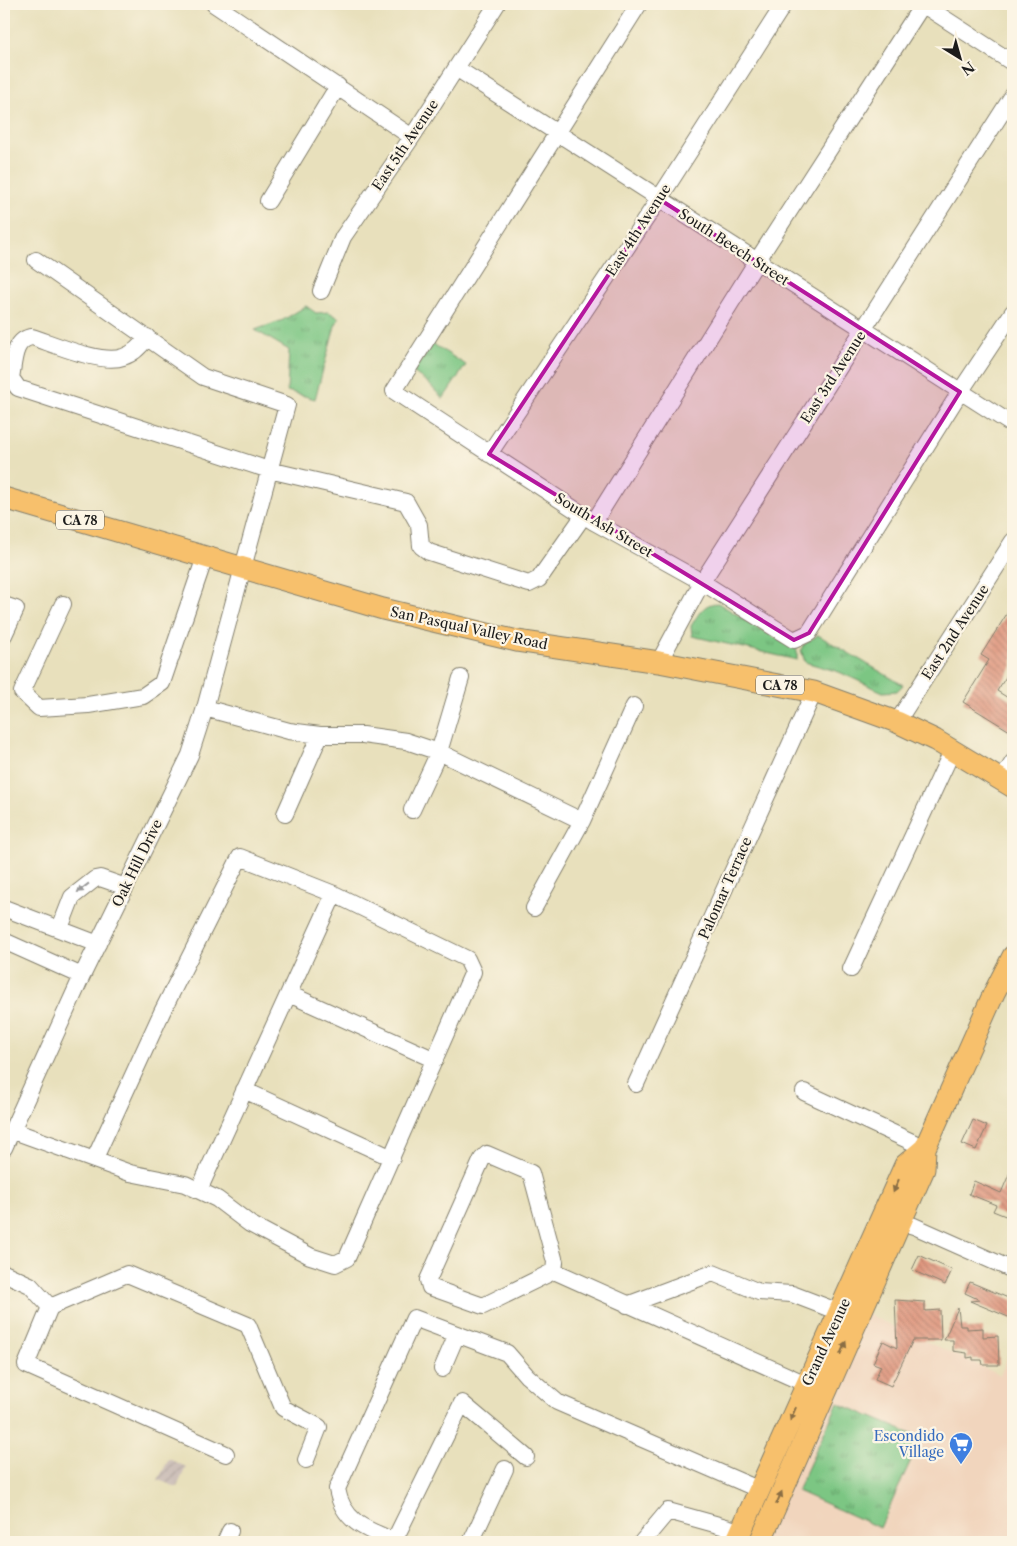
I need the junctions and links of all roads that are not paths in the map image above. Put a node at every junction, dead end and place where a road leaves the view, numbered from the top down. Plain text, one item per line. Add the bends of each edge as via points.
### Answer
1 (214, 4) edge
2 (497, 4) edge
3 (639, 4) edge
4 (784, 4) edge
5 (923, 4) edge
6 (1013, 63) edge
7 (456, 68) junction
8 (338, 86) junction
9 (1013, 95) edge
10 (558, 133) junction
11 (412, 137) junction
12 (659, 199) junction
13 (268, 200) dead end
14 (36, 260) dead end
15 (757, 261) junction
16 (321, 291) dead end
17 (1013, 312) edge
18 (863, 329) junction
19 (147, 338) junction
20 (960, 392) junction
21 (1013, 425) edge
22 (489, 454) junction
23 (269, 470) junction
24 (4, 498) edge
25 (589, 518) junction
26 (1013, 541) edge
27 (205, 557) junction
28 (243, 568) junction
29 (702, 582) junction
30 (63, 604) dead end
31 (10, 607) edge
32 (4, 635) edge
33 (659, 662) junction
34 (461, 678) dead end
35 (814, 692) junction
36 (634, 706) dead end
37 (205, 708) junction
38 (897, 722) junction
39 (320, 735) junction
40 (952, 749) junction
41 (439, 752) junction
42 (1013, 762) edge
43 (1007, 784) edge
44 (412, 810) dead end
45 (285, 814) dead end
46 (582, 820) junction
47 (126, 887) junction
48 (334, 894) junction
49 (4, 908) edge
50 (534, 908) dead end
51 (60, 928) junction
52 (4, 941) edge
53 (98, 944) junction
54 (1013, 956) edge
55 (851, 969) dead end
56 (82, 976) junction
57 (289, 994) junction
58 (435, 1060) junction
59 (636, 1084) dead end
60 (244, 1090) junction
61 (804, 1092) dead end
62 (11, 1130) junction
63 (4, 1148) edge
64 (925, 1148) junction
65 (95, 1158) junction
66 (392, 1158) junction
67 (199, 1190) junction
68 (900, 1222) junction
69 (1013, 1270) edge
70 (554, 1271) junction
71 (4, 1273) edge
72 (627, 1305) junction
73 (50, 1307) junction
74 (840, 1312) junction
75 (457, 1334) junction
76 (442, 1369) dead end
77 (806, 1384) junction
78 (226, 1454) dead end
79 (526, 1456) dead end
80 (306, 1460) dead end
81 (505, 1469) dead end
82 (760, 1490) junction
83 (738, 1537) edge
84 (395, 1542) edge
85 (472, 1542) edge
86 (642, 1542) edge
87 (760, 1542) edge

1 - 8 street
2 - 7 street, East 5th Avenue
3 - 10 street
4 - 12 street, East 4th Avenue
5 - 6 street
5 - 15 street
7 - 10 street, South Beech Street
7 - 11 street, East 5th Avenue
8 - 11 street
8 - 13 street
9 - 18 street, East 3rd Avenue
10 - 12 street, South Beech Street
10 - 22 street, South Ash Street via 394,391
11 - 16 street, East 5th Avenue via 343,237
12 - 15 street, South Beech Street
12 - 22 street, East 4th Avenue
14 - 19 street
15 - 18 street, South Beech Street
15 - 25 street
17 - 20 street
18 - 20 street, South Beech Street
18 - 29 street, East 3rd Avenue
19 - 23 street via 203,377 287,405
19 - 23 street via 123,358 104,359 32,337 25,338 18,344 11,378 18,388
20 - 21 street, South Beech Street
20 - 29 street, South Ash Street via 809,633 801,638 789,638
22 - 25 street, South Ash Street
23 - 25 street via 406,502 419,525 420,546 429,552 529,584 539,579 573,531
23 - 28 street
24 - 27 main road, San Pasqual Valley Road / CA 78
25 - 29 street, South Ash Street
26 - 38 street, East 2nd Avenue
27 - 28 main road, San Pasqual Valley Road / CA 78
27 - 30 street via 162,682 143,696 88,705 39,708 22,692
28 - 33 main road, San Pasqual Valley Road / CA 78 via 383,609 517,641
28 - 37 street, Oak Hill Drive
29 - 33 street, East 3rd Avenue
31 - 32 street
33 - 35 main road, San Pasqual Valley Road / CA 78
34 - 41 street
35 - 38 main road, San Pasqual Valley Road / CA 78
35 - 59 street, Palomar Terrace
36 - 46 street
37 - 39 street via 289,731
37 - 47 street, Oak Hill Drive via 190,755
38 - 40 main road, San Pasqual Valley Road / CA 78
39 - 41 street via 363,735 398,740
39 - 45 street
40 - 43 main road, San Pasqual Valley Road / CA 78
40 - 55 street
41 - 44 street
41 - 46 street
42 - 43 street
46 - 50 street
47 -> 51 street via 95,879 72,897
47 - 53 street, Oak Hill Drive
48 - 57 street
48 - 58 street via 467,959 473,972
48 - 65 street via 240,857 162,1012
49 - 51 street
51 - 53 street
52 - 56 street
53 - 56 street, Oak Hill Drive
54 - 64 main road, Grand Avenue
56 - 62 street, Oak Hill Drive
57 - 58 street
57 - 60 street
58 - 66 street
60 - 66 street
60 - 67 street
61 - 64 street
62 - 63 street, Oak Hill Drive
62 - 65 street
64 - 68 main road, Grand Avenue via 924,1169
64 -> 74 main road, Grand Avenue via 906,1165
65 - 67 street via 130,1173
66 - 67 street via 347,1258 335,1264 310,1256 250,1224
68 - 69 street
87 -> 68 main road, Grand Avenue
70 - 70 street via 555,1262 531,1173 488,1154 482,1159 428,1280 430,1287 482,1306
70 - 72 street
71 - 73 street via 30,1285
72 - 74 street via 713,1273 759,1292 792,1294
72 - 77 street
73 - 78 street via 26,1365
73 - 80 street via 127,1274 248,1325 283,1408 319,1426
74 - 77 main road, Grand Avenue
75 - 76 street
75 - 82 street via 506,1353 557,1402
75 - 84 street via 414,1318 337,1489 340,1503 361,1527
77 -> 82 main road, Grand Avenue
79 - 84 street via 462,1403
81 - 85 street
82 - 83 main road, Grand Avenue
83 - 86 street via 668,1511

